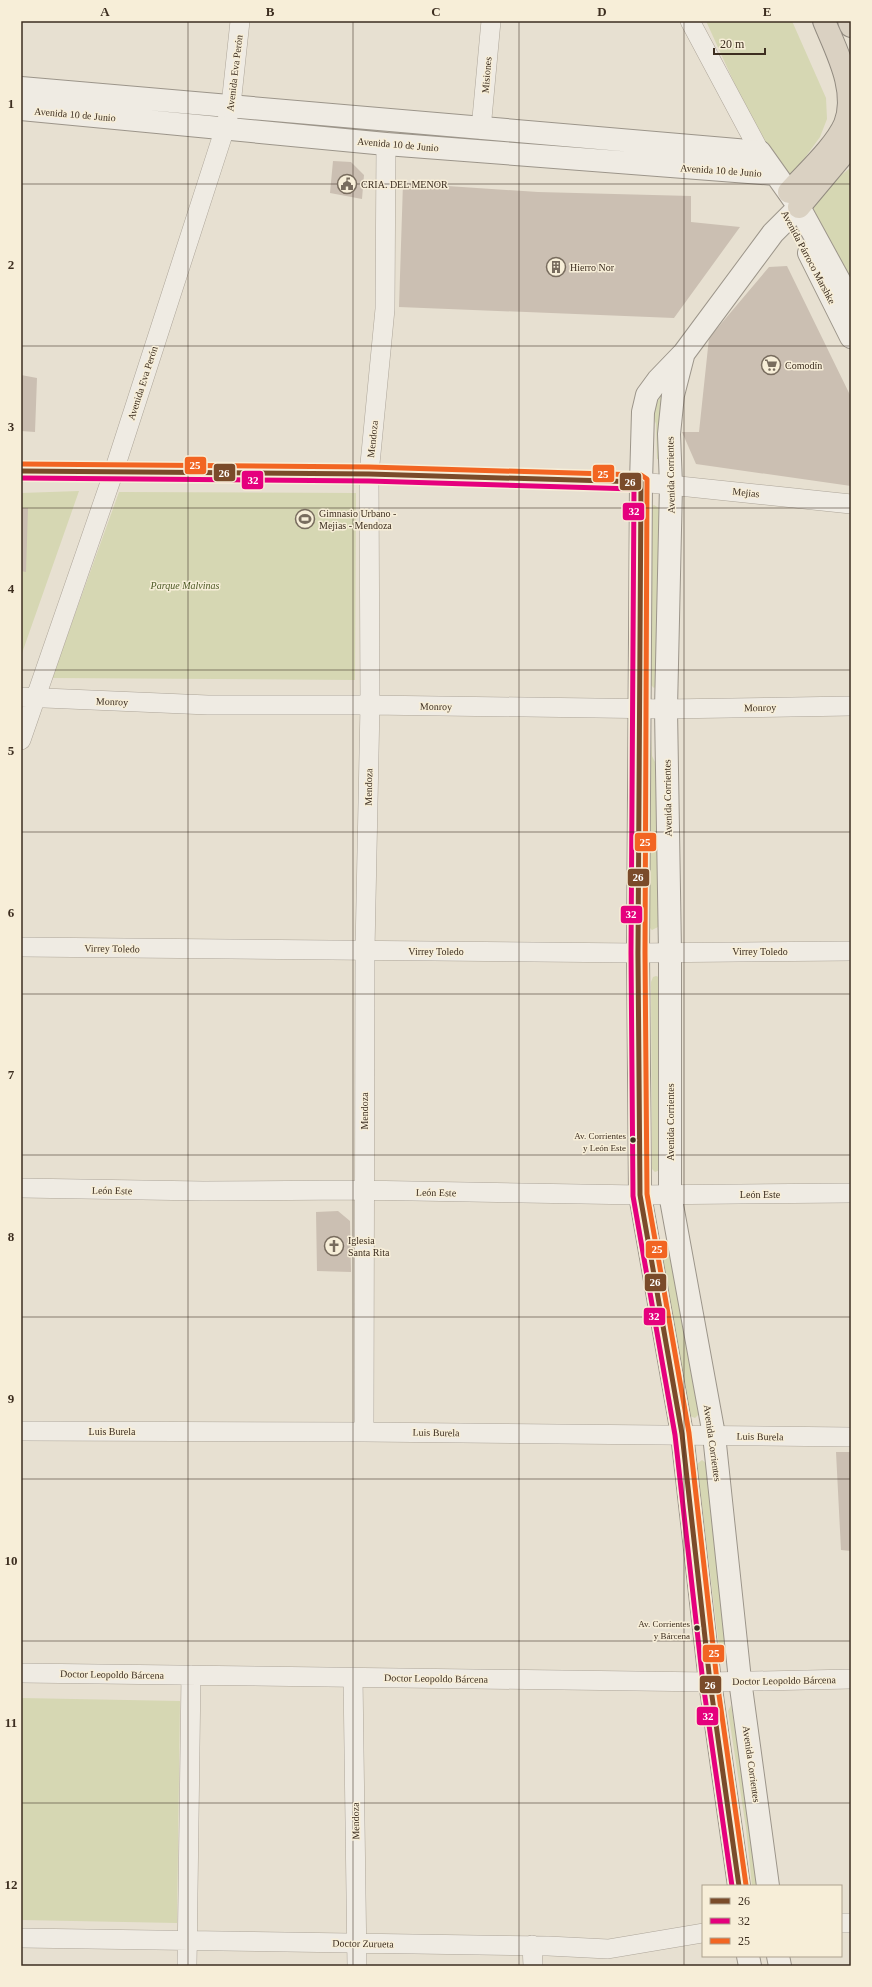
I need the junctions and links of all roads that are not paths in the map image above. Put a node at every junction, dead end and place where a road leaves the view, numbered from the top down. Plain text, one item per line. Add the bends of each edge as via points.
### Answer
1 (240, 21) edge
2 (491, 21) edge
3 (690, 21) edge
4 (824, 21) edge
5 (848, 21) edge
6 (851, 26) edge
7 (21, 88) edge
8 (231, 105) junction
9 (21, 109) edge
10 (225, 128) junction
11 (481, 129) junction
12 (386, 144) junction
13 (851, 148) edge
14 (760, 152) junction
15 (775, 174) junction
16 (790, 205) junction
17 (851, 302) edge
18 (851, 338) edge
19 (684, 354) junction
20 (21, 471) edge
21 (114, 471) junction
22 (369, 474) junction
23 (640, 482) junction
24 (672, 484) junction
25 (851, 504) edge
26 (28, 698) edge
27 (370, 705) junction
28 (851, 706) edge
29 (639, 708) junction
30 (666, 709) junction
31 (21, 740) edge
32 (21, 946) edge
33 (365, 950) junction
34 (851, 951) edge
35 (638, 952) junction
36 (670, 952) junction
37 (21, 1188) edge
38 (364, 1191) junction
39 (851, 1193) edge
40 (670, 1194) junction
41 (640, 1195) junction
42 (21, 1431) edge
43 (364, 1432) junction
44 (682, 1434) junction
45 (714, 1435) junction
46 (851, 1438) edge
47 (21, 1673) edge
48 (191, 1675) junction
49 (353, 1677) junction
50 (851, 1679) edge
51 (740, 1680) junction
52 (710, 1682) junction
53 (739, 1885) edge
54 (768, 1885) edge
55 (702, 1933) edge
56 (21, 1938) edge
57 (188, 1940) junction
58 (356, 1943) junction
59 (532, 1946) junction
60 (187, 1966) edge
61 (357, 1966) edge
62 (533, 1966) edge

1 - 8 street, Avenida Eva Perón
2 - 11 street, Misiones
3 - 14 street, Avenida Párroco Marshke
4 - 16 highway via 843,69 849,94 845,124
5 - 6 highway
7 - 8 street, Avenida 10 de Junio
8 - 10 street, Avenida Eva Perón
8 - 11 street, Avenida 10 de Junio
9 - 10 street, Avenida 10 de Junio
10 - 12 street, Avenida 10 de Junio
10 - 21 street, Avenida Eva Perón
11 - 14 street, Avenida 10 de Junio
12 - 15 street, Avenida 10 de Junio
12 - 22 street, Mendoza via 385,309
13 - 16 highway
14 - 15 street, Avenida Párroco Marshke
15 - 16 street, Avenida Párroco Marshke
16 - 17 street, Avenida Párroco Marshke
16 - 18 street, Avenida Párroco Marshke
16 - 19 street, Avenida Corrientes via 773,233
19 - 23 street, Avenida Corrientes via 647,395 643,412
19 - 24 street, Avenida Corrientes via 673,395 669,434
20 - 21 street, Mejias
21 - 22 street, Mejias
21 - 26 street, Avenida Eva Perón
22 - 23 street, Mejias
22 - 27 street, Mendoza
23 - 24 street, Mejias
23 - 29 street, Avenida Corrientes
24 - 25 street, Mejias
24 - 30 street, Avenida Corrientes
26 - 27 street, Monroy via 208,705
26 - 31 street, Avenida Eva Perón
27 - 29 street, Monroy
27 - 33 street, Mendoza
28 - 30 street, Monroy
29 - 30 street, Monroy
29 - 35 street, Avenida Corrientes
30 - 36 street, Avenida Corrientes
32 - 33 street, Virrey Toledo
33 - 35 street, Virrey Toledo
33 - 38 street, Mendoza
34 - 36 street, Virrey Toledo
35 - 36 street, Virrey Toledo
35 - 41 street, Avenida Corrientes
36 - 40 street, Avenida Corrientes
37 - 38 street, León Este
38 - 41 street, León Este
38 - 43 street, Mendoza
39 - 40 street, León Este
40 - 41 street, León Este
40 - 45 street, Avenida Corrientes
41 - 44 street, Avenida Corrientes
42 - 43 street, Luis Burela
43 - 44 street, Luis Burela
44 - 45 street, Luis Burela
44 - 52 street, Avenida Corrientes
45 - 46 street, Luis Burela
45 - 51 street, Avenida Corrientes
47 - 48 street, Doctor Leopoldo Bárcena
48 - 49 street, Doctor Leopoldo Bárcena
48 - 57 street
49 - 52 street, Doctor Leopoldo Bárcena
49 - 58 street, Mendoza
50 - 51 street, Doctor Leopoldo Bárcena
51 - 52 street, Doctor Leopoldo Bárcena
51 - 54 street, Avenida Corrientes
52 - 53 street, Avenida Corrientes
55 - 59 street, Doctor Zurueta via 608,1949
56 - 57 street, Doctor Zurueta
57 - 58 street, Doctor Zurueta
57 - 60 street
58 - 59 street, Doctor Zurueta
58 - 61 street, Mendoza
59 - 62 street

